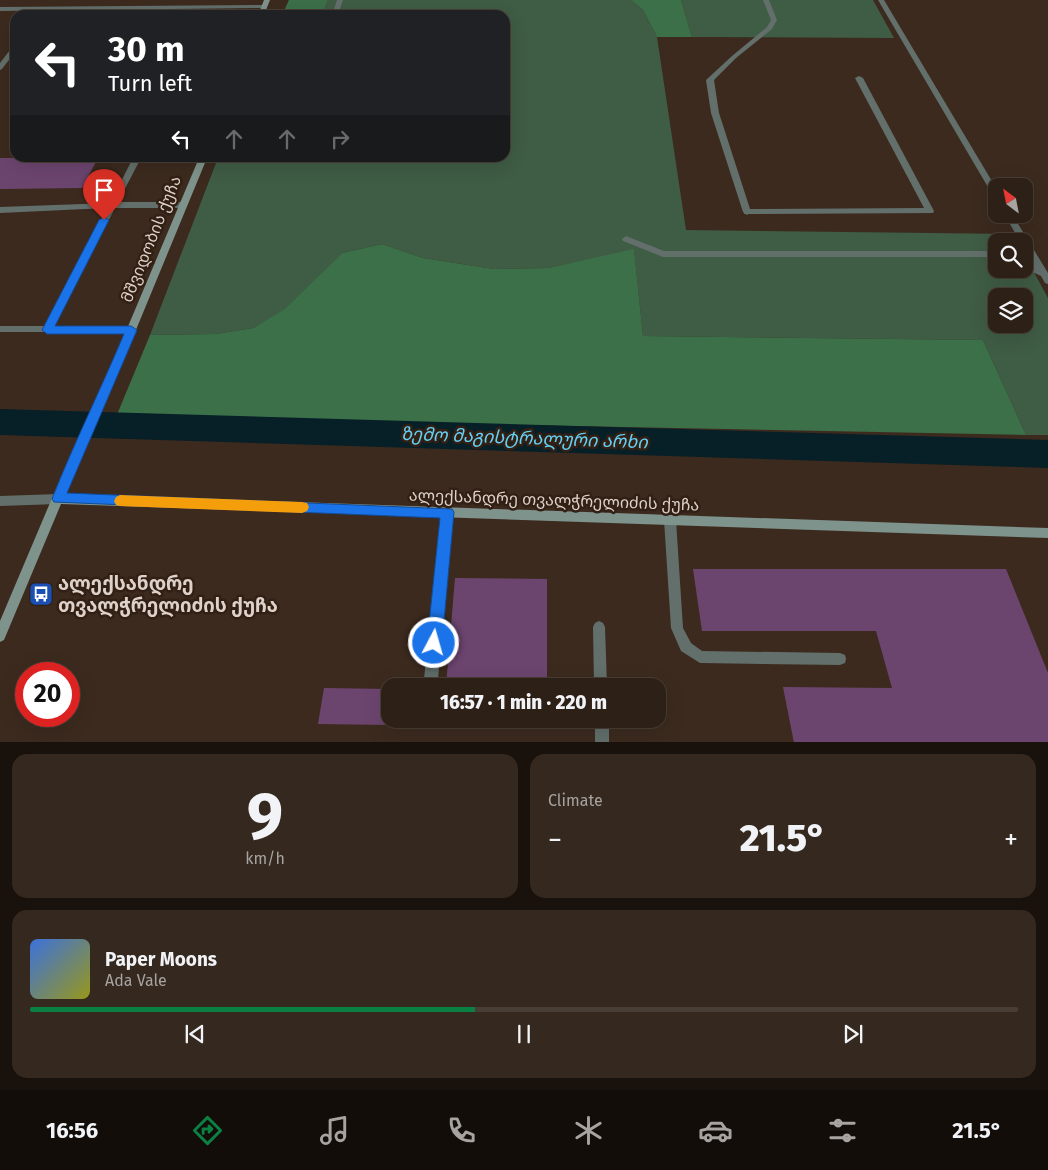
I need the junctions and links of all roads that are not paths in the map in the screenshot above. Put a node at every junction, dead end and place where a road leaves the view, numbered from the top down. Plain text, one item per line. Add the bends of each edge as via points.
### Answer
1 (766, 0) edge
2 (881, 0) edge
3 (266, 3) edge
4 (215, 6) junction
5 (42, 8) joint
6 (0, 9) edge
7 (213, 10) edge
8 (10, 53) edge
9 (0, 68) edge
10 (859, 78) dead end
11 (134, 162) edge
12 (201, 162) edge
13 (988, 181) edge
14 (112, 205) junction
15 (183, 205) junction
16 (0, 210) edge
17 (1013, 223) edge
18 (626, 239) dead end
19 (988, 255) edge
20 (1033, 269) edge
21 (1046, 277) edge
22 (0, 330) edge
23 (47, 330) junction
24 (131, 330) junction
25 (58, 499) junction
26 (0, 501) edge
27 (448, 512) junction
28 (670, 520) junction
29 (1048, 533) edge
30 (599, 627) dead end
31 (0, 636) edge
32 (840, 659) dead end
33 (431, 678) edge
34 (601, 678) edge
35 (602, 728) edge
36 (602, 742) edge

1 - 10 street via 774,20 770,28 710,80 714,113 747,212 930,211
2 - 13 street
3 - 4 street
4 - 5 street
4 - 7 street
5 - 6 street
8 - 9 street
11 - 14 street
12 - 15 street, მშვიდობის ქუჩა
14 - 15 street
14 - 16 street
14 - 23 street
15 - 24 street, მშვიდობის ქუჩა
17 - 21 street
18 - 19 street via 663,254
20 - 21 street
22 - 23 street
23 - 24 street
24 - 25 street, მშვიდობის ქუჩა
25 - 26 street
25 - 27 street, ალექსანდრე თვალჭრელიძის ქუჩა
25 - 31 street, მშვიდობის ქუჩა
27 - 28 street, ალექსანდრე თვალჭრელიძის ქუჩა
27 - 33 street
28 - 29 street, ალექსანდრე თვალჭრელიძის ქუჩა
28 - 32 street via 677,628 686,647 700,657
30 - 34 street
35 - 36 street

